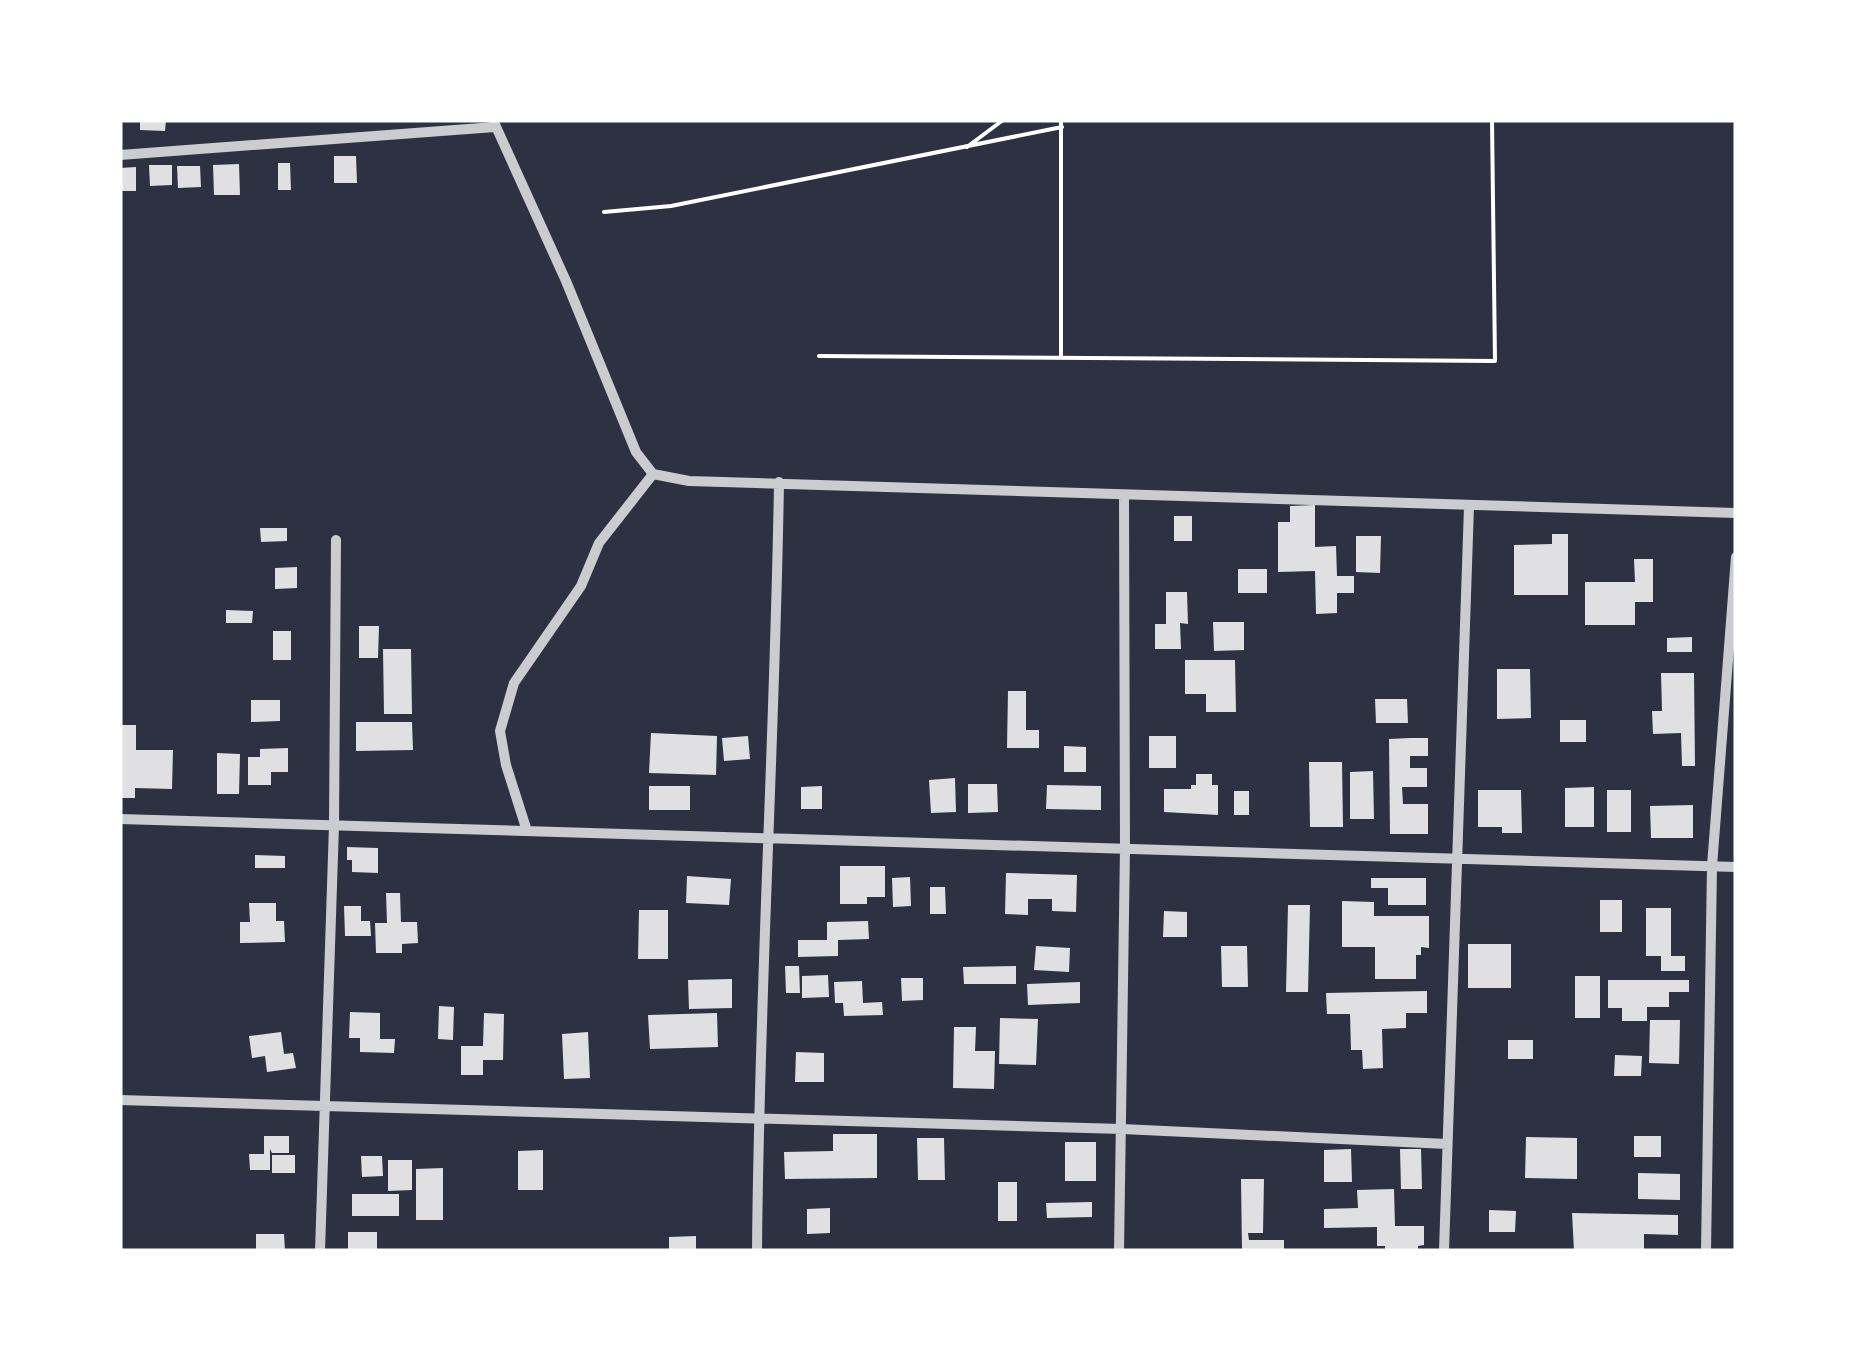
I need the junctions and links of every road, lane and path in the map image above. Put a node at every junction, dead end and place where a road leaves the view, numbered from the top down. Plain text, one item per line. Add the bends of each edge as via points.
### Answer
1 (1003, 120) edge
2 (1062, 120) edge
3 (1492, 120) edge
4 (494, 123) edge
5 (1062, 127) junction
6 (966, 148) junction
7 (120, 156) edge
8 (604, 212) dead end
9 (819, 356) dead end
10 (1061, 358) junction
11 (653, 474) junction
12 (779, 482) junction
13 (1124, 496) junction
14 (1469, 506) junction
15 (1736, 514) edge
16 (336, 540) dead end
17 (1736, 556) edge
18 (120, 819) edge
19 (334, 825) junction
20 (527, 830) junction
21 (768, 838) junction
22 (1124, 848) junction
23 (1456, 858) junction
24 (1712, 866) junction
25 (1736, 867) edge
26 (120, 1100) edge
27 (324, 1104) junction
28 (758, 1118) junction
29 (1122, 1128) junction
30 (1447, 1144) junction
31 (320, 1251) edge
32 (757, 1251) edge
33 (1119, 1251) edge
34 (1444, 1251) edge
35 (1706, 1251) edge

1 - 6 path
2 - 5 path
3 - 10 path via 1495,361
4 - 7 street
4 - 11 street via 636,452
5 - 6 path
5 - 10 path
6 - 8 path via 671,206
9 - 10 path
11 - 12 street
11 - 20 street via 599,543 580,586 514,683 500,731
12 - 13 street
12 - 21 street
13 - 14 street
13 - 22 street
14 - 15 street
14 - 23 street
16 - 19 street
17 - 24 street
18 - 19 street
19 - 20 street
19 - 27 street
20 - 21 street
21 - 22 street
21 - 28 street
22 - 23 street
22 - 29 street
23 - 24 street
23 - 30 street
24 - 25 street
24 - 35 street
26 - 27 street
27 - 28 street
27 - 31 street
28 - 29 street
28 - 32 street
29 - 30 street
29 - 33 street
30 - 34 street

